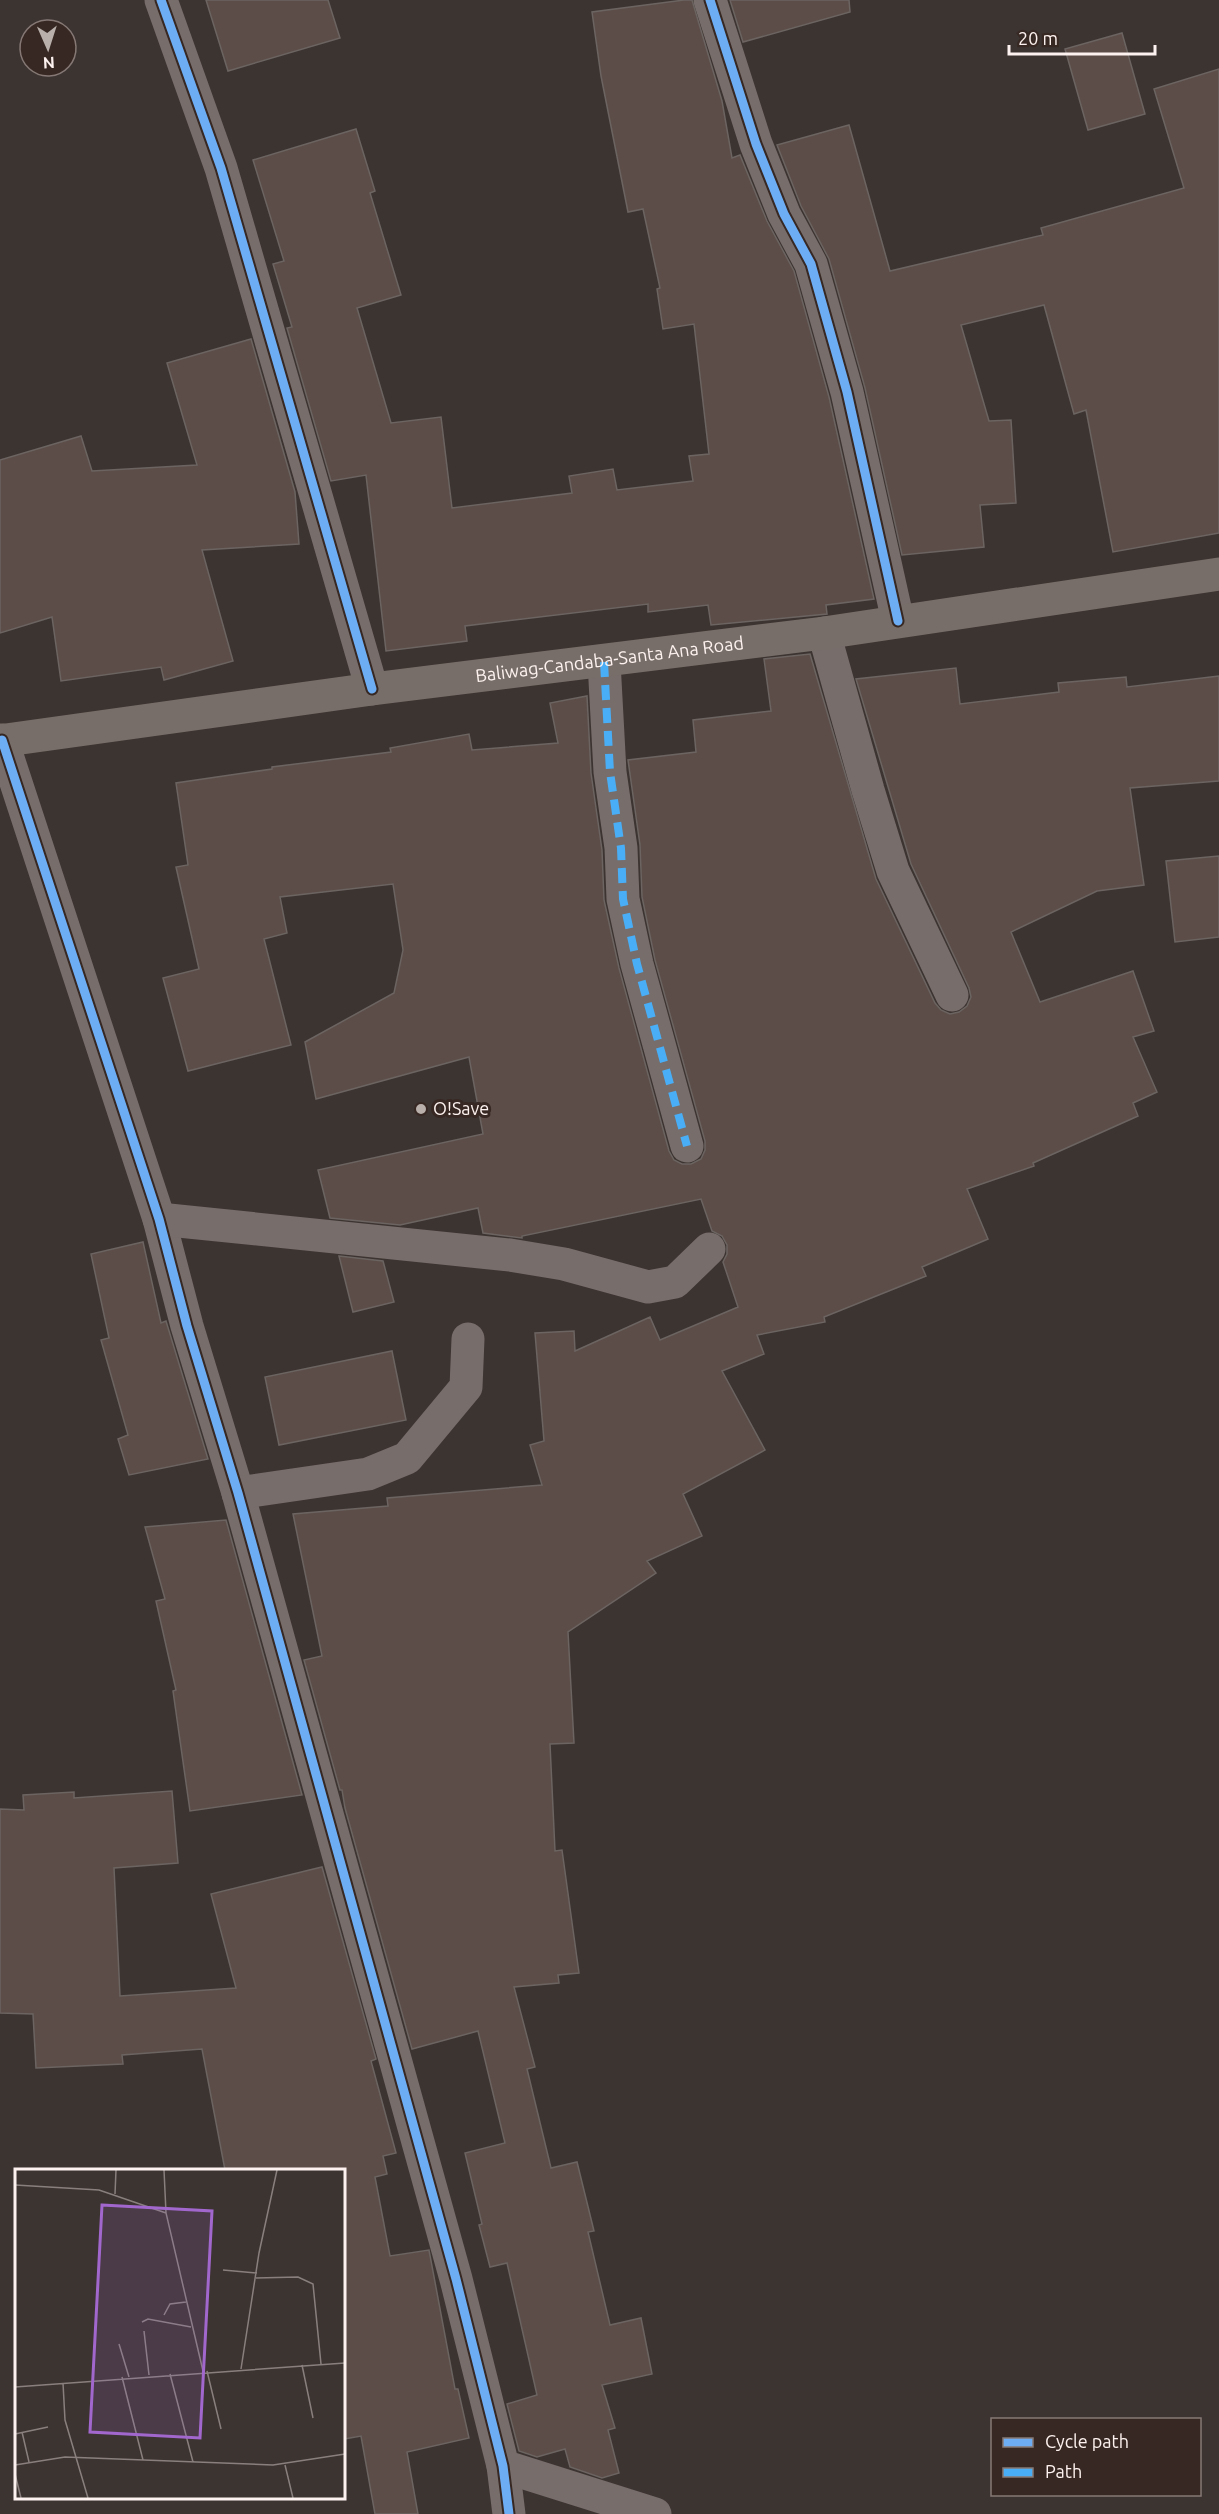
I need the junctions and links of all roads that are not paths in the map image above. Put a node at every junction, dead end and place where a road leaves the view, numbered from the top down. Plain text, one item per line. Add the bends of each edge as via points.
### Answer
1 (161, 0) edge
2 (710, 0) edge
3 (1219, 574) edge
4 (898, 621) junction
5 (824, 633) junction
6 (604, 662) junction
7 (372, 689) junction
8 (1, 740) edge
9 (952, 995) dead end
10 (687, 1146) dead end
11 (159, 1219) junction
12 (710, 1249) dead end
13 (468, 1339) dead end
14 (238, 1493) junction
15 (503, 2466) junction
16 (509, 2514) edge
17 (655, 2514) edge

1 - 7 street via 221,168
2 - 4 street via 756,144 784,214 811,264 847,392
3 - 4 main road, Baliwag-Candaba-Santa Ana Road
4 - 5 main road, Baliwag-Candaba-Santa Ana Road
5 - 6 main road, Baliwag-Candaba-Santa Ana Road
5 - 9 street via 893,871
6 - 7 main road, Baliwag-Candaba-Santa Ana Road
6 - 10 street via 623,899
7 - 8 main road, Baliwag-Candaba-Santa Ana Road
8 - 11 street
11 - 12 street via 510,1255 564,1264 648,1287 675,1282
11 - 14 street
13 - 14 street via 466,1387 407,1458 368,1474
14 - 15 street via 456,2279
15 - 16 street
15 - 17 street

